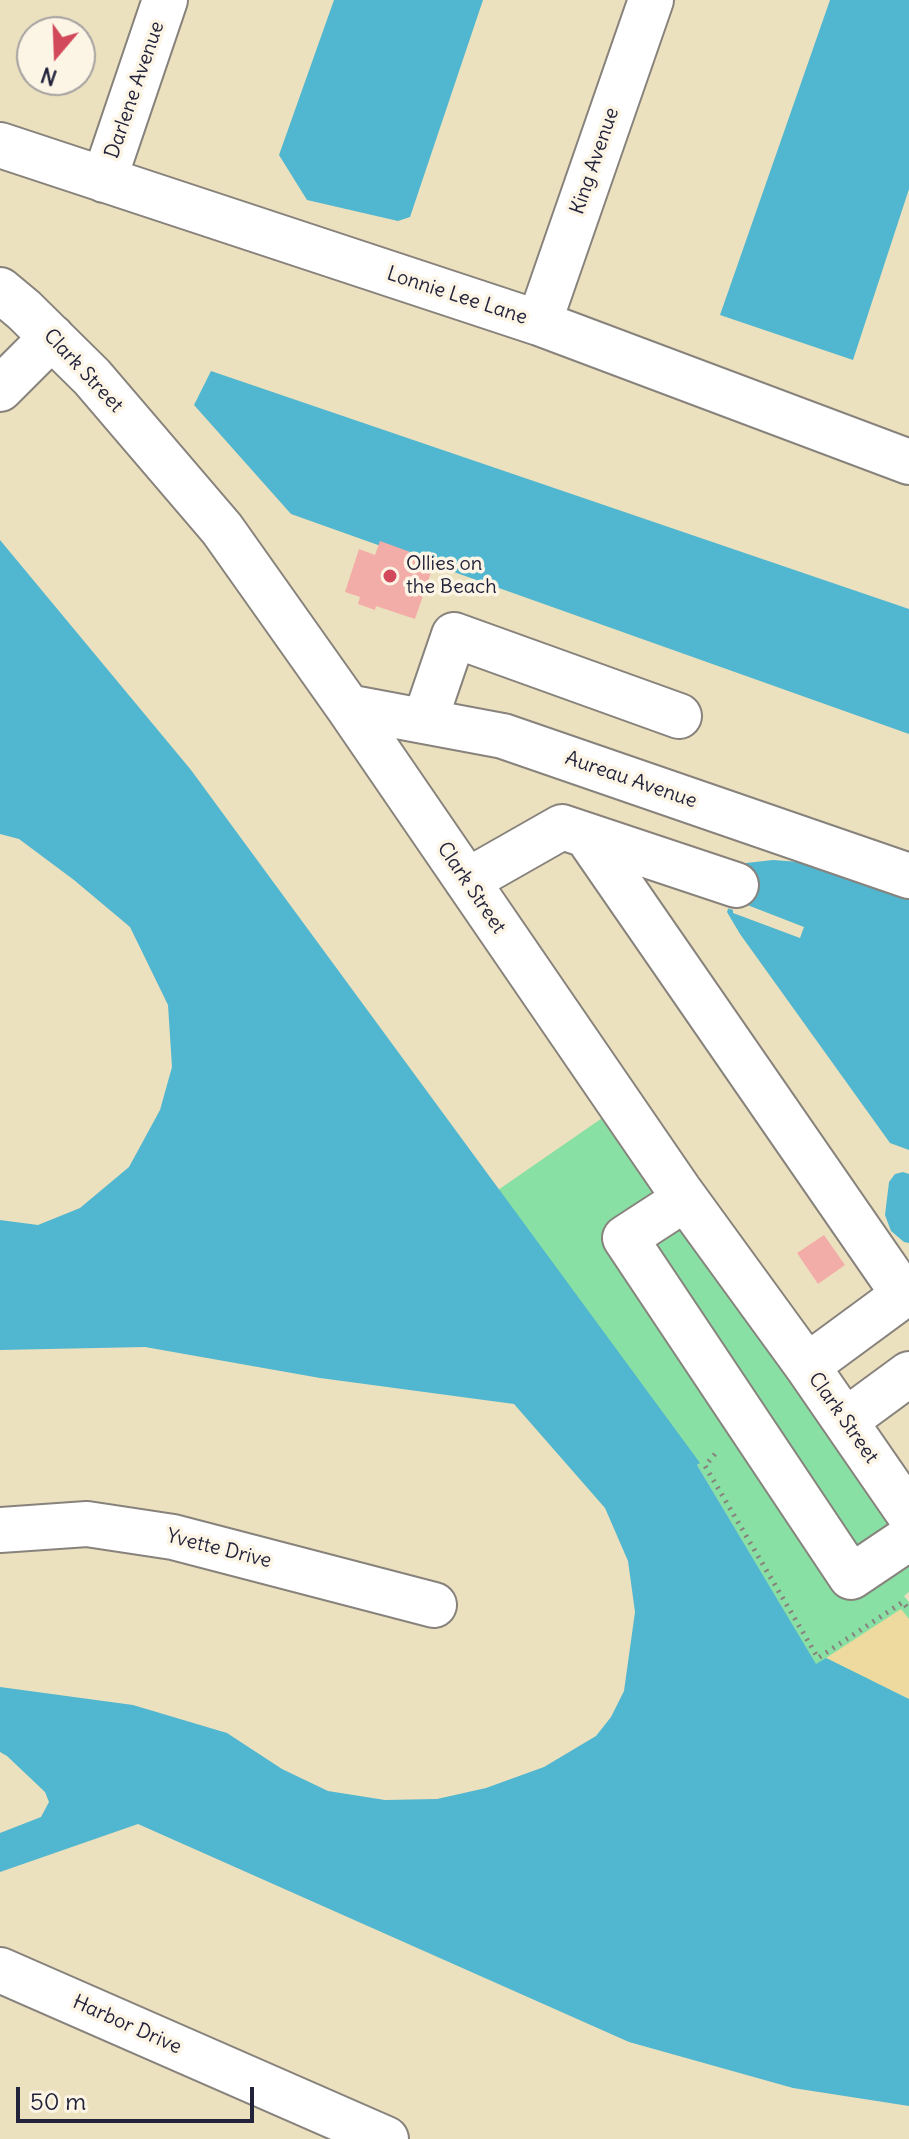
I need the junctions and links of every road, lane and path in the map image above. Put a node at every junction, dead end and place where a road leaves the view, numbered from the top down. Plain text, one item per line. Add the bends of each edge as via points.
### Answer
1 (165, 0) edge
2 (651, 0) edge
3 (0, 145) edge
4 (104, 180) junction
5 (0, 290) edge
6 (539, 323) junction
7 (52, 337) junction
8 (0, 389) edge
9 (909, 462) edge
10 (348, 707) junction
11 (679, 716) dead end
12 (425, 720) junction
13 (587, 836) junction
14 (909, 876) edge
15 (467, 881) junction
16 (736, 885) dead end
17 (685, 1199) junction
18 (906, 1293) edge
19 (807, 1366) junction
20 (909, 1374) edge
21 (845, 1421) junction
22 (715, 1454) dead end
23 (909, 1514) edge
24 (0, 1530) edge
25 (909, 1538) edge
26 (434, 1605) dead end
27 (909, 1610) edge
28 (0, 1970) edge
29 (386, 2139) edge

1 - 4 street, Darlene Avenue
2 - 6 street, King Avenue
3 - 4 street, Lonnie Lee Lane
4 - 6 street, Lonnie Lee Lane
5 - 7 street, Clark Street
6 - 9 street, Lonnie Lee Lane
7 - 8 street
7 - 10 street, Clark Street via 222,529
10 - 12 street, Aureau Avenue
10 - 15 street, Clark Street
11 - 12 street via 454,635
12 - 14 street, Aureau Avenue via 503,736
13 - 15 street via 562,827
13 - 16 street
13 - 18 street
15 - 17 street, Clark Street
17 - 19 street, Clark Street
17 - 25 street via 625,1238 851,1577
18 - 19 street
19 - 21 street, Clark Street
20 - 21 street
21 - 23 street, Clark Street
22 - 27 path via 705,1466 818,1658 903,1602
24 - 26 street, Yvette Drive via 87,1524 173,1537
28 - 29 street, Harbor Drive

